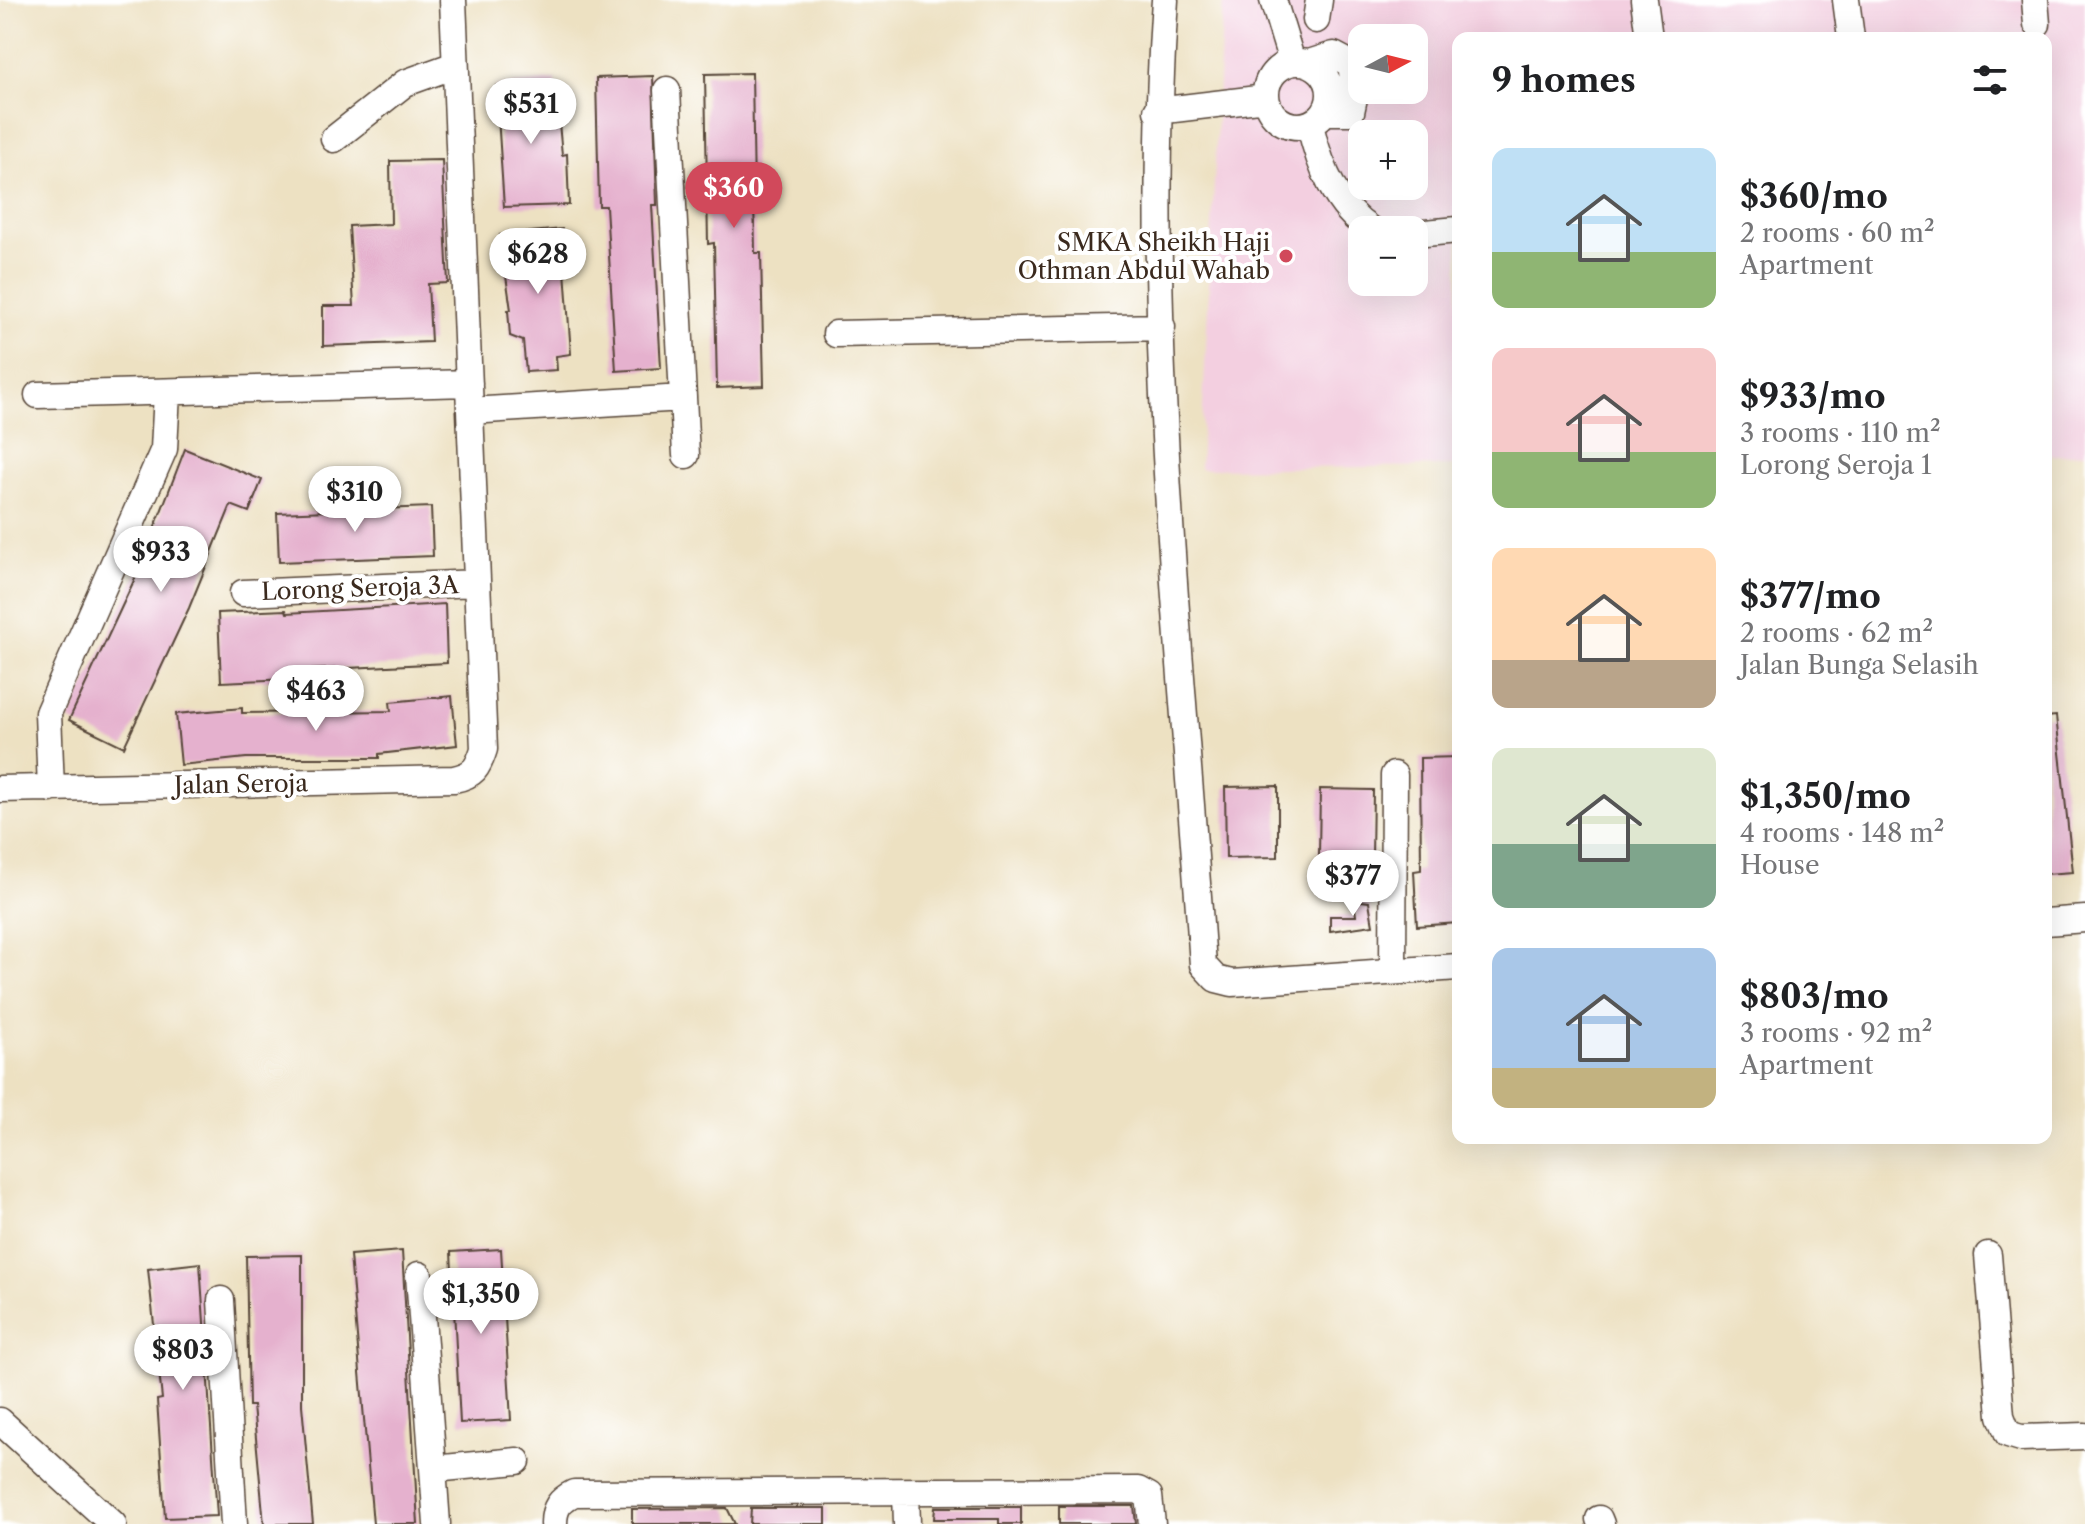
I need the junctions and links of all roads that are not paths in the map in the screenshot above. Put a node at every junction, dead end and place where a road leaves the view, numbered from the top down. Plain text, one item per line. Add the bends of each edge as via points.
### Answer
1 (453, 0) edge
2 (1165, 0) edge
3 (1273, 0) edge
4 (1644, 0) edge
5 (1846, 0) edge
6 (1648, 32) edge
7 (1850, 32) edge
8 (1301, 62) junction
9 (455, 65) junction
10 (667, 90) dead end
11 (1266, 98) junction
12 (1157, 111) junction
13 (1317, 119) junction
14 (334, 139) dead end
15 (1358, 216) edge
16 (1452, 231) edge
17 (1428, 233) edge
18 (1162, 327) junction
19 (836, 334) dead end
20 (469, 383) junction
21 (167, 393) junction
22 (38, 395) dead end
23 (683, 398) junction
24 (470, 411) junction
25 (686, 455) dead end
26 (477, 583) junction
27 (243, 593) dead end
28 (1394, 775) dead end
29 (0, 789) edge
30 (51, 789) junction
31 (2085, 919) edge
32 (2052, 922) edge
33 (1452, 967) edge
34 (1393, 971) junction
35 (1988, 1255) dead end
36 (419, 1275) dead end
37 (221, 1300) dead end
38 (0, 1421) edge
39 (2085, 1436) edge
40 (517, 1461) dead end
41 (434, 1469) junction
42 (906, 1492) junction
43 (113, 1524) edge
44 (234, 1524) edge
45 (437, 1524) edge
46 (554, 1524) edge
47 (907, 1524) edge
48 (1152, 1524) edge

1 - 9 street
2 - 12 street
3 - 8 street
4 - 6 street
5 - 7 street
8 - 11 street via 1273,75
8 - 13 street via 1334,55 1351,64 1351,112
9 - 14 street via 405,83
9 - 20 street
10 - 23 street
11 - 12 street
11 - 13 street via 1281,122 1295,127
12 - 18 street
13 - 15 street via 1318,161
16 - 17 street
18 - 19 street
18 - 34 street via 1203,965 1216,979 1232,983
20 - 21 street
20 - 24 street
21 - 22 street
21 - 30 street via 164,449 48,713
23 - 24 street
23 - 25 street
24 - 26 street
26 - 27 street, Lorong Seroja 3A
26 - 30 street, Jalan Seroja via 484,749 479,767 469,776
28 - 34 street
29 - 30 street, Jalan Seroja
31 - 32 street
33 - 34 street
35 - 39 street via 2001,1416 2008,1434
36 - 41 street
37 - 44 street
38 - 43 street
40 - 41 street
41 - 45 street
42 - 46 street via 574,1493 562,1499
42 - 47 street
42 - 48 street via 1138,1490 1149,1496

